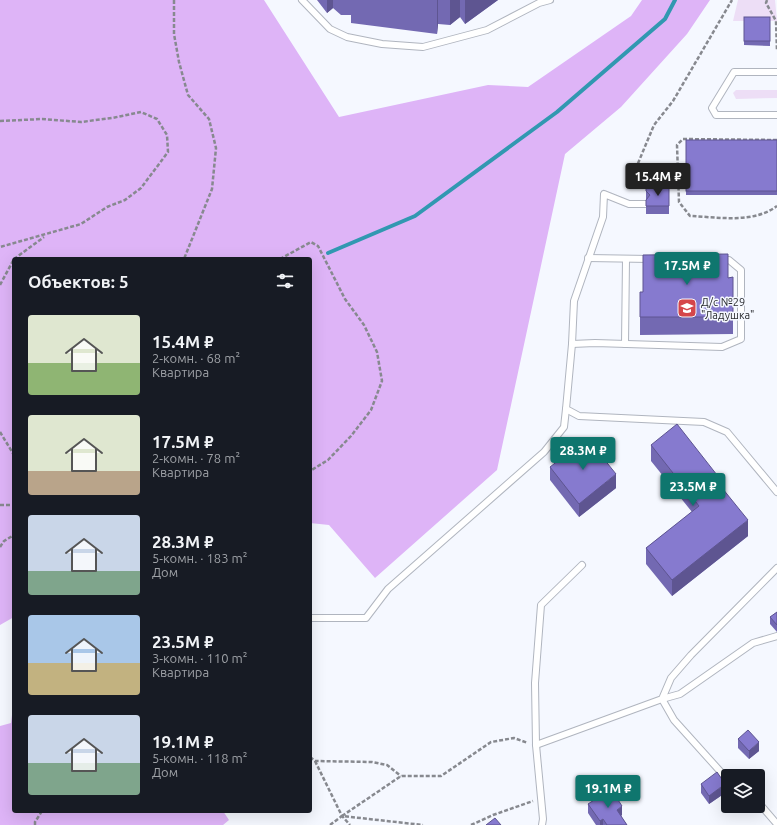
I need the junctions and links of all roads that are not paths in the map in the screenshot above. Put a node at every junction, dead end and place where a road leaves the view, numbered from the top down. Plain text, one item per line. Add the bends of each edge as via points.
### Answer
1 (302, 0) edge
2 (550, 0) edge
3 (777, 72) edge
4 (777, 115) edge
5 (646, 204) edge
6 (588, 258) junction
7 (626, 259) junction
8 (658, 259) edge
9 (713, 260) edge
10 (572, 344) junction
11 (625, 344) junction
12 (566, 409) junction
13 (777, 492) edge
14 (582, 565) dead end
15 (777, 568) edge
16 (312, 618) edge
17 (777, 636) edge
18 (662, 700) junction
19 (536, 745) junction
20 (721, 772) edge
21 (765, 810) edge
22 (777, 824) edge
23 (542, 825) edge

1 - 2 lane via 330,29 347,37 382,44 423,47 487,30
3 - 4 lane via 734,72 712,108 716,115
5 - 6 lane via 629,204 604,194 603,217
6 - 7 lane
6 - 10 lane via 574,300
7 - 8 lane
7 - 11 lane
9 - 11 lane via 729,260 741,270 741,339 722,347
10 - 11 lane
10 - 12 lane
12 - 13 lane via 579,416 704,422 727,432
12 - 16 lane via 564,427 544,452 388,589 366,618
14 - 19 lane via 541,605 535,683
15 - 18 lane via 691,655 671,678
17 - 18 lane via 753,643 680,694
18 - 19 lane
18 - 20 lane via 674,720
19 - 23 lane
21 - 22 lane

